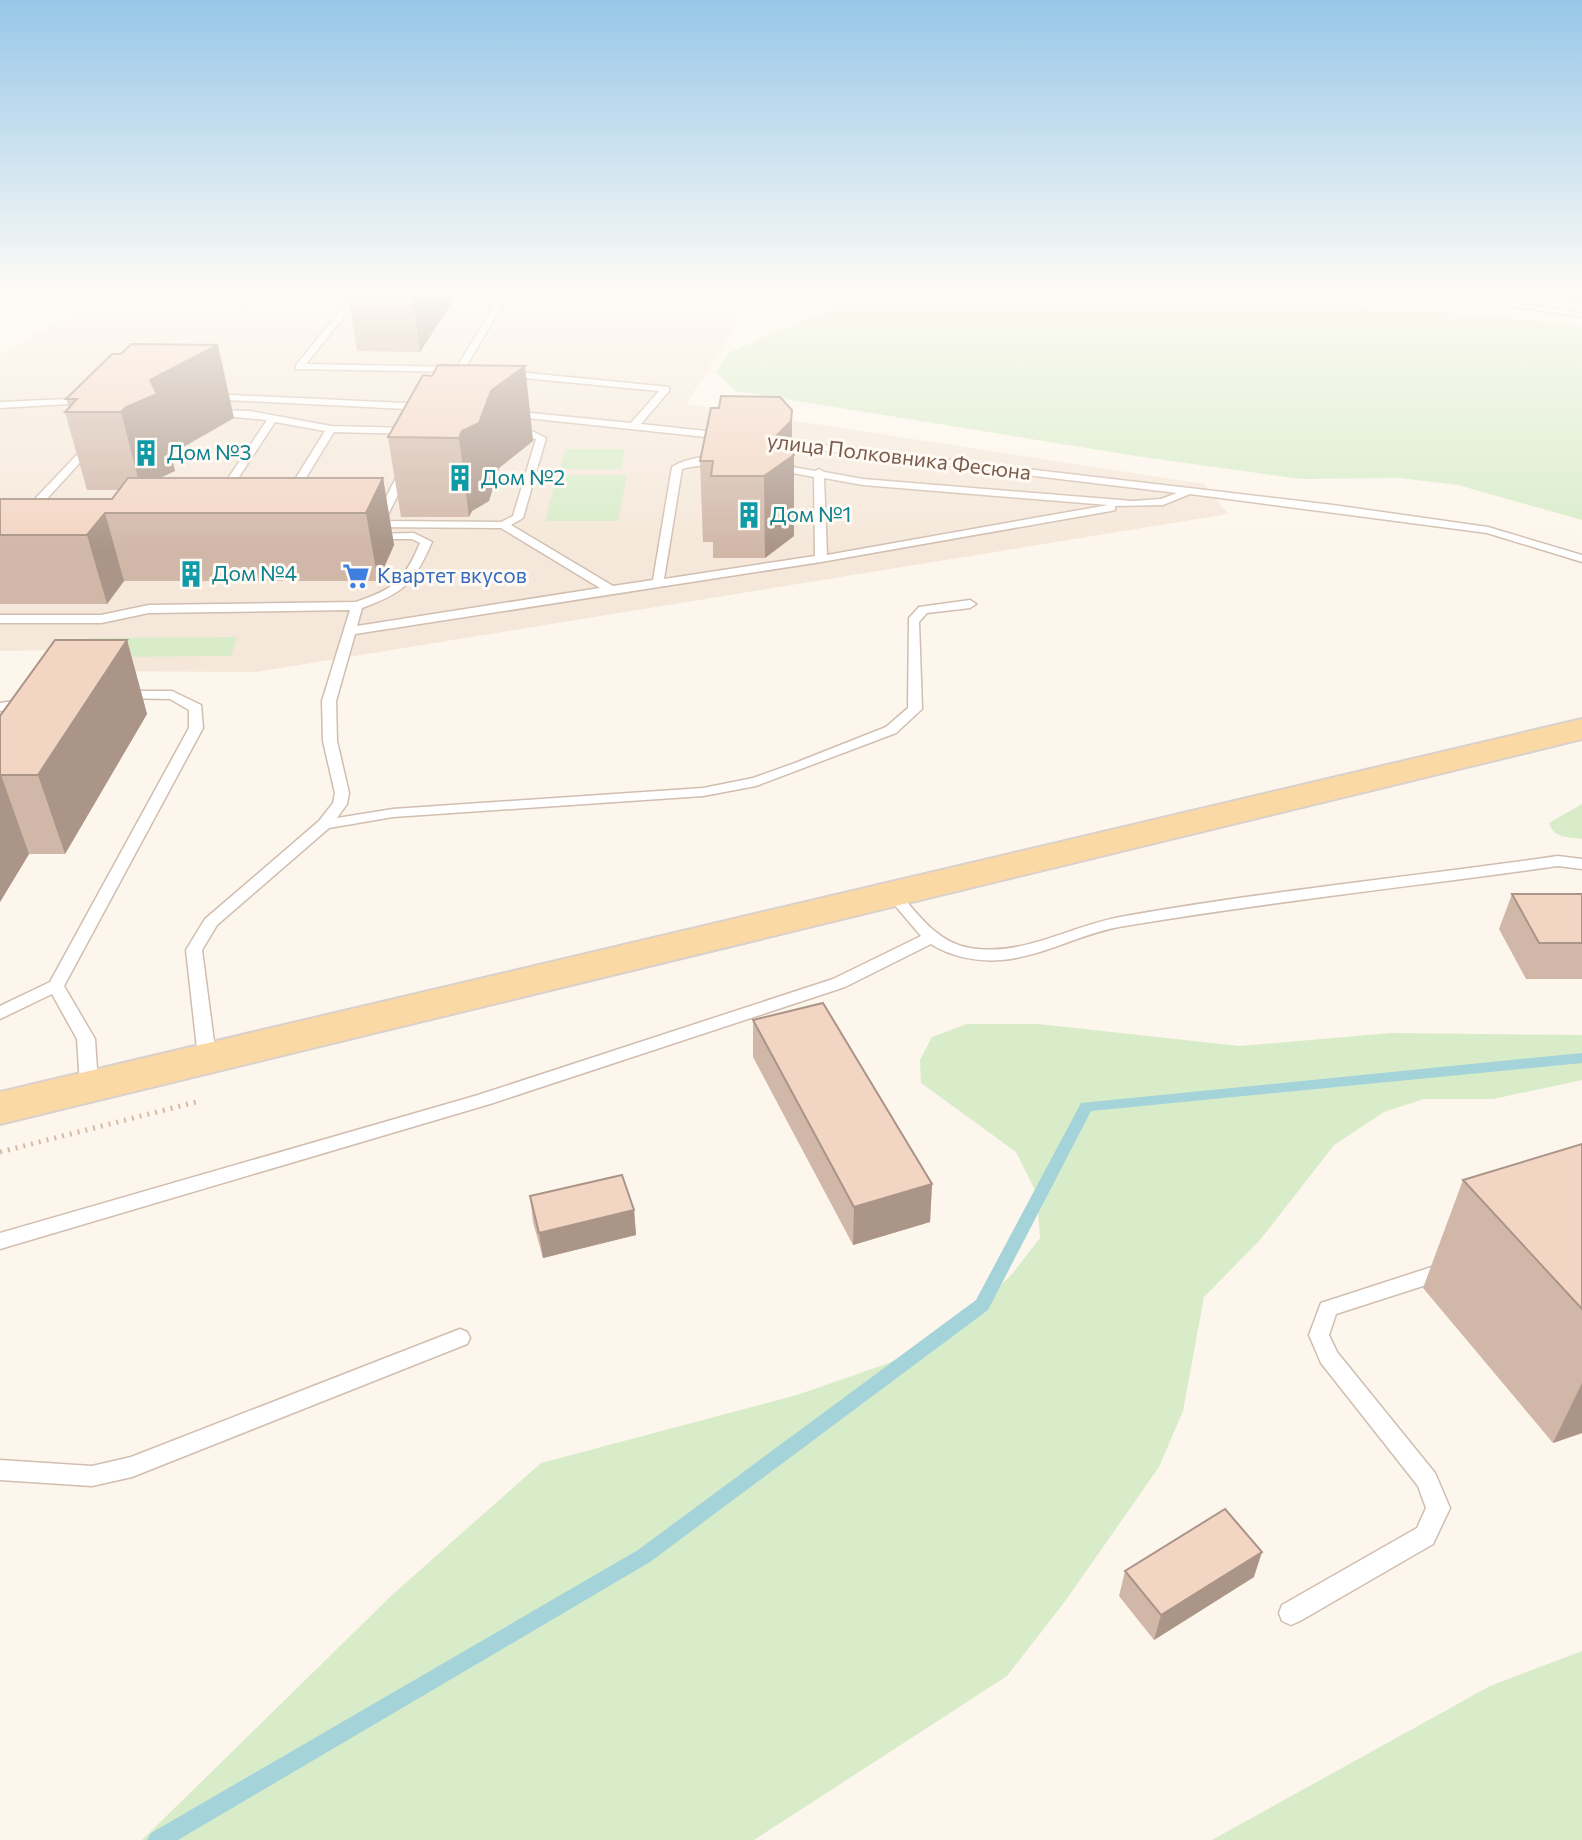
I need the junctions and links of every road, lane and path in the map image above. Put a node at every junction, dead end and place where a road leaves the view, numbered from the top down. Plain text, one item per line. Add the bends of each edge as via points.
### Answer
1 (555, 379) edge
2 (194, 397) edge
3 (97, 399) edge
4 (0, 405) edge
5 (442, 408) edge
6 (206, 412) dead end
7 (496, 413) edge
8 (273, 418) junction
9 (635, 425) junction
10 (331, 429) junction
11 (505, 433) dead end
12 (99, 436) edge
13 (743, 438) edge
14 (756, 440) edge
15 (419, 443) edge
16 (413, 455) edge
17 (733, 461) edge
18 (757, 464) edge
19 (819, 472) junction
20 (1188, 492) junction
21 (1132, 504) junction
22 (214, 506) edge
23 (283, 508) edge
24 (59, 510) edge
25 (352, 523) edge
26 (378, 524) junction
27 (503, 525) junction
28 (359, 537) edge
29 (821, 559) junction
30 (1582, 559) edge
31 (658, 583) junction
32 (611, 590) junction
33 (970, 604) dead end
34 (357, 606) junction
35 (0, 619) edge
36 (349, 631) junction
37 (110, 695) edge
38 (1, 709) edge
39 (30, 721) edge
40 (1582, 729) edge
41 (324, 824) junction
42 (1582, 862) edge
43 (892, 893) junction
44 (929, 938) junction
45 (56, 986) junction
46 (0, 1013) edge
47 (207, 1056) junction
48 (89, 1086) junction
49 (0, 1108) edge
50 (0, 1241) edge
51 (1468, 1263) edge
52 (460, 1338) dead end
53 (0, 1470) edge
54 (1291, 1613) dead end

1 - 9 lane via 666,389
2 - 5 lane
3 - 4 lane
6 - 8 lane
7 - 9 lane, улица Полковника Фесюна
8 - 10 lane
8 - 22 lane
9 - 13 lane, улица Полковника Фесюна
10 - 15 lane via 424,432
10 - 23 lane
11 - 27 lane via 532,433 541,438 518,518
12 - 24 lane via 36,504
14 - 20 lane, улица Полковника Фесюна
16 - 26 lane
17 - 31 lane via 696,461 677,467
18 - 19 lane
19 - 21 lane via 863,482
19 - 29 lane
20 - 21 lane via 1163,502
20 - 30 lane, улица Полковника Фесюна via 1488,530
21 - 29 lane
25 - 26 lane
26 - 27 lane
27 - 32 lane
28 - 34 lane via 414,537 426,542 410,581
29 - 31 lane
31 - 32 lane
32 - 36 lane
33 - 41 lane via 923,610 913,621 915,709 891,730 756,782 703,792 393,813
34 - 35 lane via 149,609 101,619
34 - 36 lane
36 - 41 lane via 329,701 330,741 342,793 340,804
37 - 45 lane via 172,695 196,708 195,728
38 - 39 lane via 44,700
40 - 43 main road
41 - 47 lane via 211,922 194,950
42 - 44 lane via 1558,861 1125,920 1035,947 985,956
43 - 44 lane
43 - 47 main road
44 - 50 lane via 839,983 511,1091
45 - 46 lane
45 - 48 lane via 86,1040
47 - 48 main road
48 - 49 main road
51 - 54 lane via 1328,1309 1319,1335 1328,1357 1427,1480 1438,1508 1425,1536
52 - 53 lane via 132,1467 92,1476

